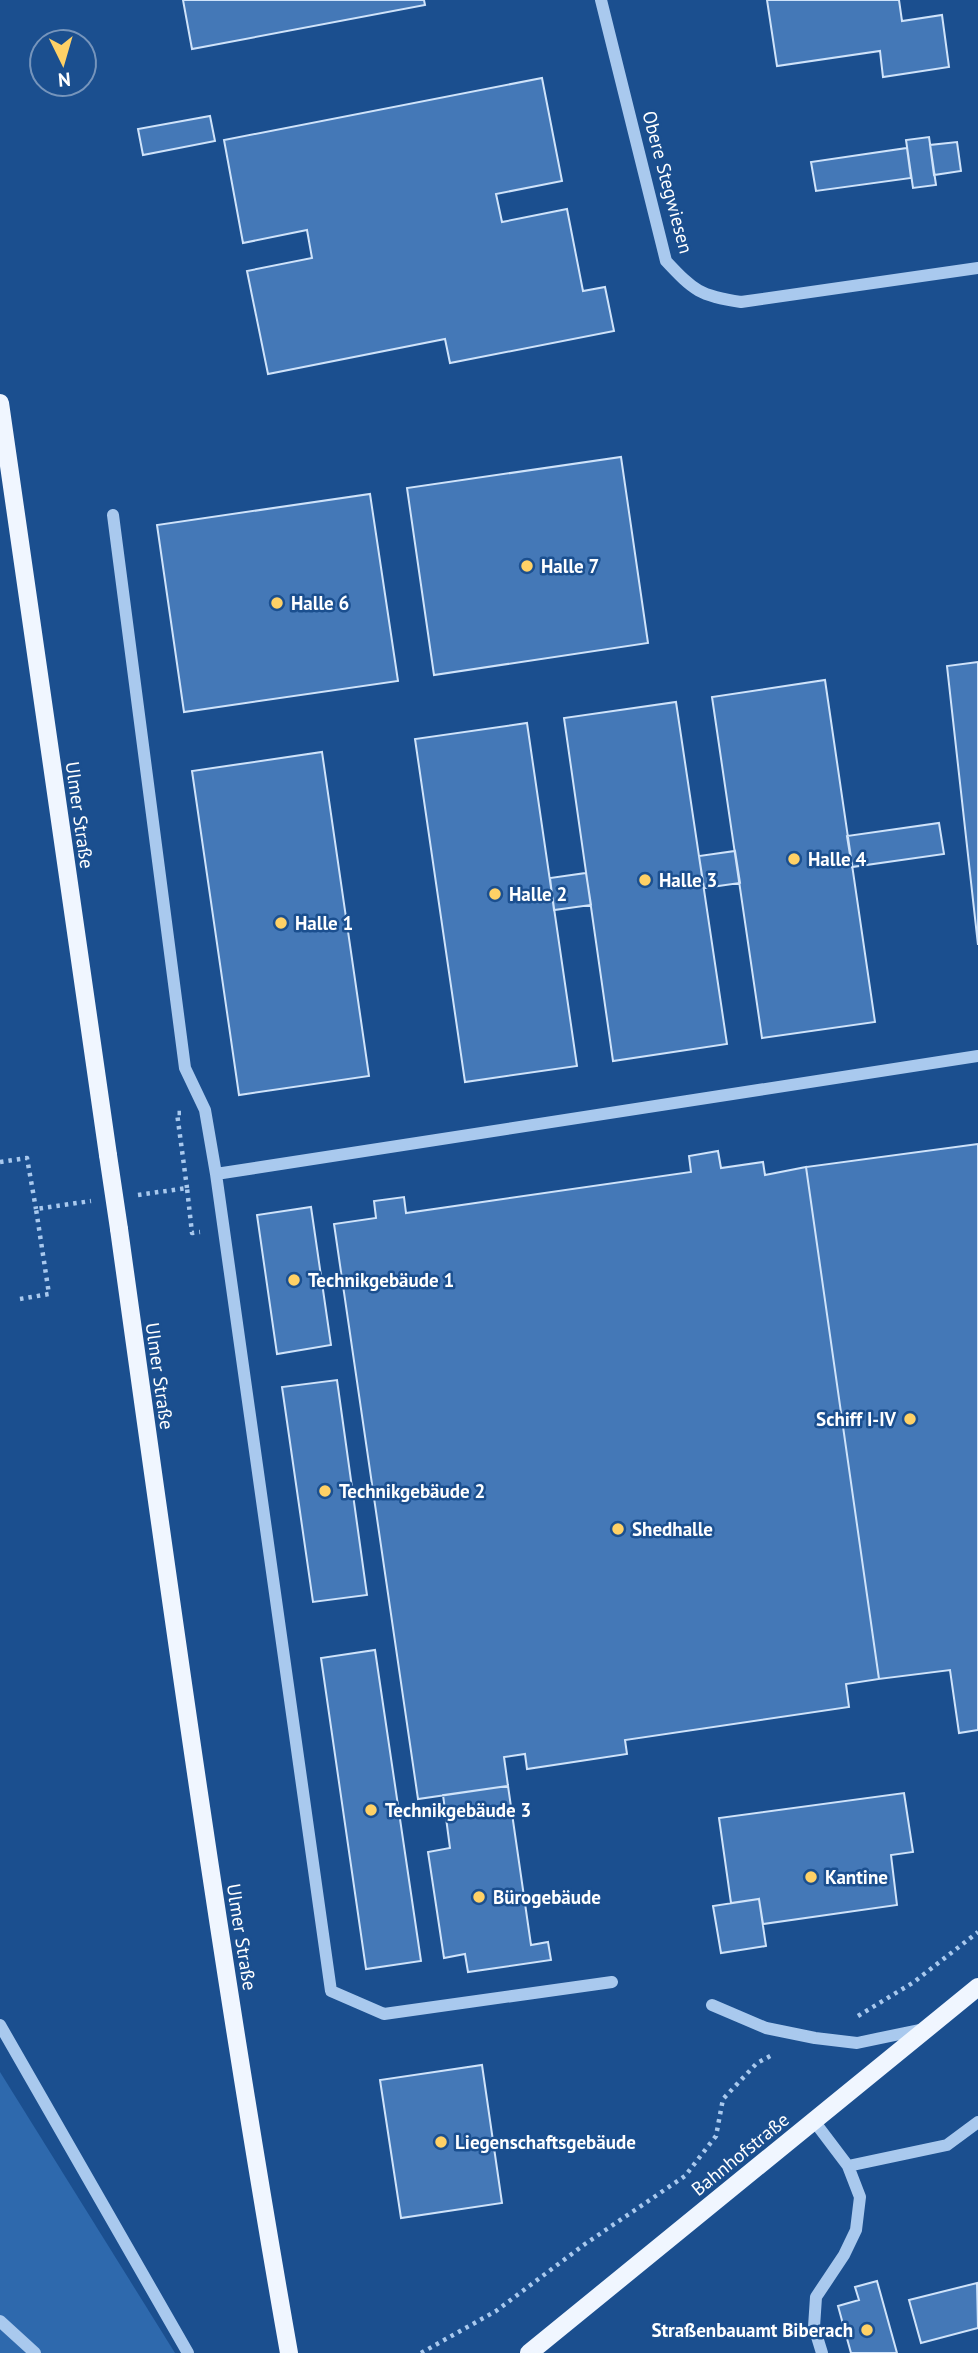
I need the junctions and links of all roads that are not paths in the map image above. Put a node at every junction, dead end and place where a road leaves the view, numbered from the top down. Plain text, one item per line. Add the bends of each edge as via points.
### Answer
1 (601, 0) edge
2 (978, 268) edge
3 (0, 403) edge
4 (113, 515) dead end
5 (978, 1056) edge
6 (216, 1174) junction
7 (612, 1982) dead end
8 (978, 1987) edge
9 (712, 2005) dead end
10 (0, 2025) edge
11 (928, 2028) junction
12 (814, 2122) junction
13 (978, 2122) edge
14 (848, 2165) junction
15 (0, 2321) edge
16 (35, 2353) edge
17 (188, 2353) edge
18 (289, 2353) edge
19 (529, 2353) edge
20 (822, 2353) edge

1 - 2 street, Obere Stegwiesen via 666,261 688,285 711,298 741,302
3 - 18 main road, Ulmer Straße, bridge via 183,1690 251,2138
4 - 6 street via 185,1068 205,1110
5 - 6 street
6 - 7 street via 331,1991 384,2014
8 - 11 main road, Bahnhofstraße
9 - 11 street via 766,2028 857,2043
10 - 17 street
11 - 12 main road, Bahnhofstraße
12 - 14 street
12 - 19 main road, Bahnhofstraße
13 - 14 street via 947,2145
14 - 20 street via 860,2197 856,2230 816,2297 814,2327
15 - 16 street

